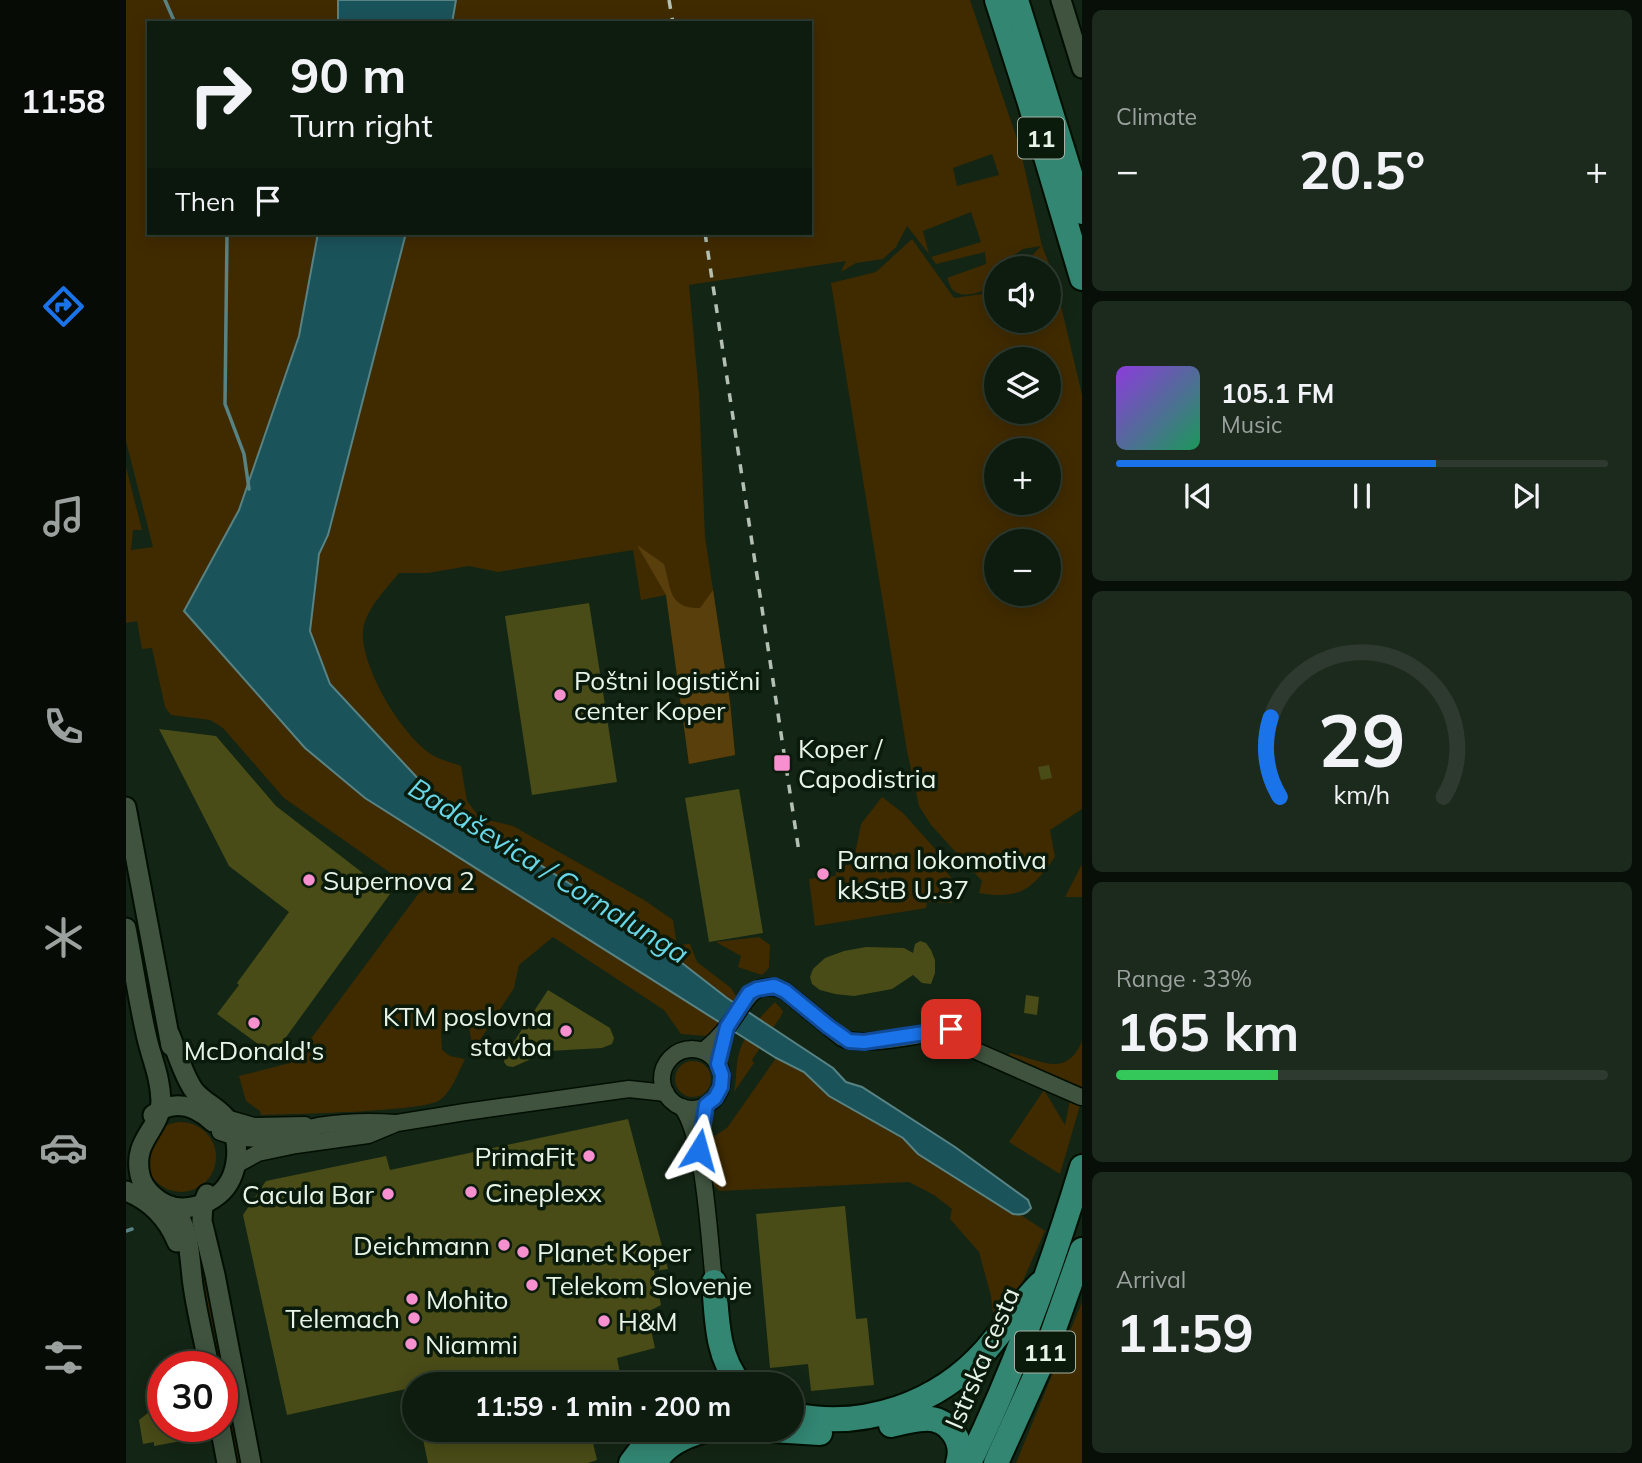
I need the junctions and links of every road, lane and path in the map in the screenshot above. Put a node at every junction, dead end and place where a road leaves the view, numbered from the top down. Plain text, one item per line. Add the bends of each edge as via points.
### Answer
1 (996, 0) edge
2 (1016, 0) edge
3 (1061, 0) edge
4 (1082, 68) edge
5 (1082, 212) edge
6 (1082, 278) edge
7 (126, 807) edge
8 (126, 928) edge
9 (727, 1027) junction
10 (170, 1035) junction
11 (146, 1036) junction
12 (703, 1051) junction
13 (718, 1064) junction
14 (663, 1073) junction
15 (629, 1089) junction
16 (666, 1093) junction
17 (1081, 1097) edge
18 (706, 1105) junction
19 (189, 1107) junction
20 (682, 1107) junction
21 (160, 1109) junction
22 (397, 1123) junction
23 (227, 1129) junction
24 (134, 1138) edge
25 (699, 1150) junction
26 (236, 1165) junction
27 (1082, 1167) edge
28 (133, 1185) edge
29 (220, 1194) junction
30 (203, 1204) junction
31 (173, 1207) junction
32 (1082, 1250) edge
33 (215, 1275) junction
34 (1048, 1276) junction
35 (714, 1282) joint
36 (193, 1286) junction
37 (206, 1351) edge
38 (731, 1372) edge
39 (804, 1416) edge
40 (804, 1431) edge
41 (223, 1442) edge
42 (647, 1442) edge
43 (675, 1442) edge
44 (1000, 1459) edge
45 (228, 1463) edge
46 (251, 1463) edge
47 (631, 1463) edge
48 (655, 1463) edge
49 (958, 1463) edge
50 (969, 1463) edge

1 - 6 highway, 11
2 - 5 highway, 11
3 - 4 street
7 - 10 street
8 - 11 street
9 - 12 street
9 - 13 street
9 - 17 street via 749,993 774,986 849,1041 951,1029 965,1046
10 - 19 street via 176,1083
10 - 23 street via 193,1089
11 - 21 street via 160,1086
11 - 24 street via 148,1108
12 - 13 street
12 - 14 street via 681,1051
13 - 18 street via 721,1087
14 - 15 street
14 - 16 street
15 - 16 street
15 - 22 street
16 - 20 street
18 - 20 street
18 - 25 street
19 - 21 street
19 - 23 street
20 - 25 street
21 - 24 street
21 - 28 street via 139,1149 139,1171
22 - 23 street
22 - 26 street via 368,1135 258,1153
23 - 26 street
23 - 30 street via 221,1172
24 - 28 street
25 - 35 street
26 - 29 street
27 - 34 highway, Istrska cesta
28 - 31 street
28 - 36 street via 170,1224
29 - 30 street
29 - 33 street
30 - 31 street
30 - 33 street via 202,1222
31 - 36 street via 185,1226
32 - 44 highway, Istrska cesta / 111 via 1044,1357
33 - 46 street
34 - 39 highway via 973,1364 912,1405 856,1418
34 - 50 highway, Istrska cesta via 1002,1394
35 - 38 highway via 721,1347
36 - 37 street
40 - 49 highway via 838,1433 932,1419 957,1437
41 - 45 street
42 - 47 highway
43 - 48 highway

